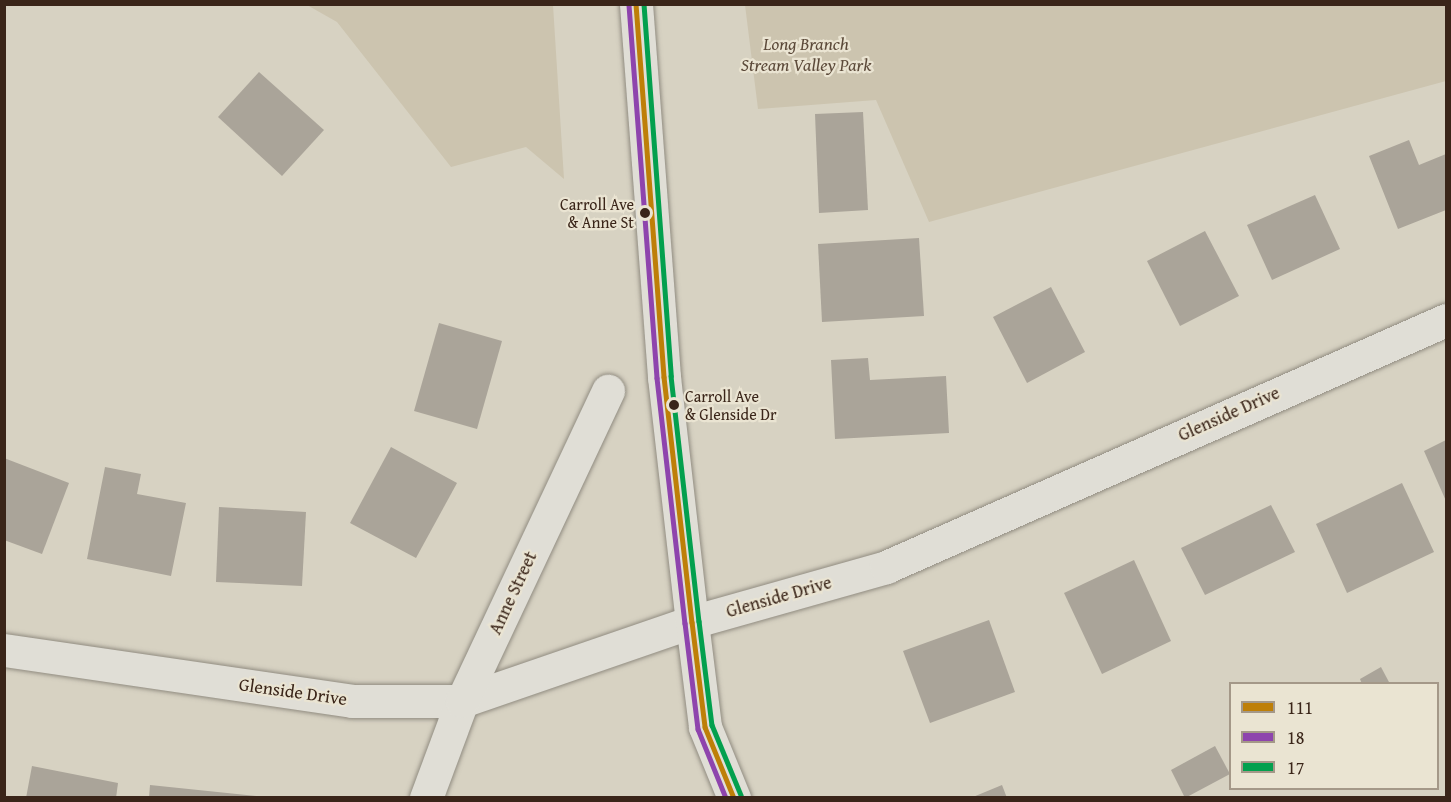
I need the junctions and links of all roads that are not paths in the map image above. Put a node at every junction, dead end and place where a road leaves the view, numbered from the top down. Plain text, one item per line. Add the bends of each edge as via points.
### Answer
1 (639, 7) edge
2 (1446, 320) edge
3 (608, 391) dead end
4 (692, 622) junction
5 (4, 650) edge
6 (462, 701) junction
7 (426, 798) edge
8 (734, 798) edge

1 - 4 street via 664,377
2 - 4 street, Glenside Drive via 886,567
3 - 6 street, Anne Street
4 - 6 street, Glenside Drive
4 - 8 street via 705,727
5 - 6 street, Glenside Drive via 352,701
6 - 7 street, Anne Street

